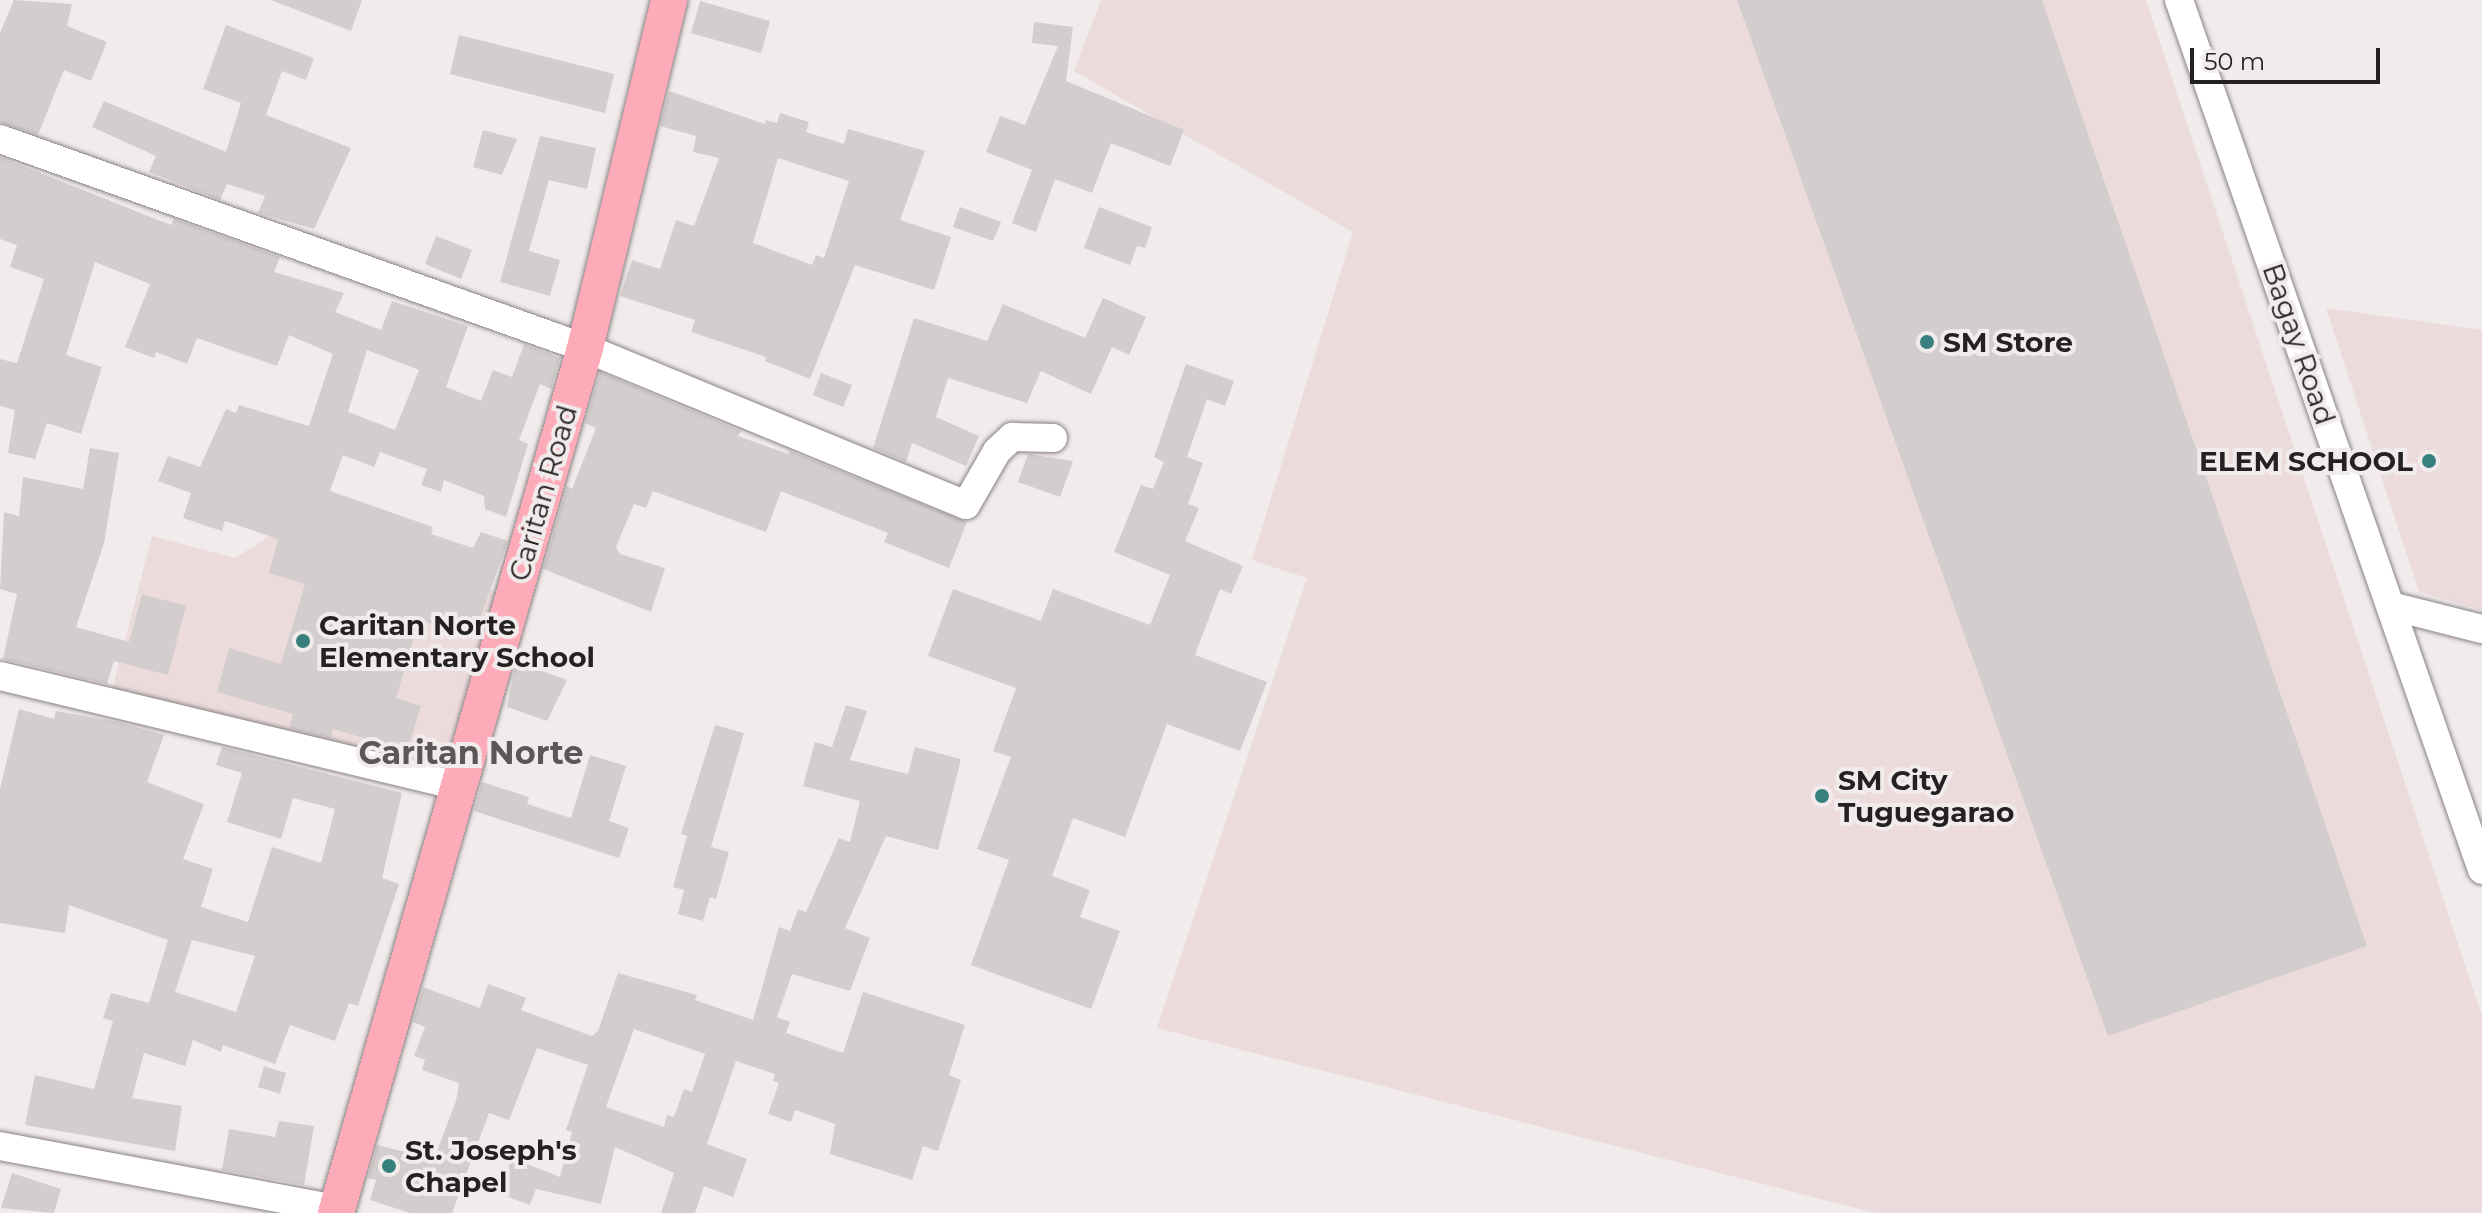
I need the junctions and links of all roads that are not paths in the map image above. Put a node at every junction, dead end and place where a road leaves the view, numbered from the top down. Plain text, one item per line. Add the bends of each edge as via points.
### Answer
1 (669, 0) edge
2 (2179, 0) edge
3 (0, 139) edge
4 (585, 348) junction
5 (1053, 438) dead end
6 (2391, 606) junction
7 (2482, 629) edge
8 (0, 676) edge
9 (459, 786) junction
10 (2482, 867) edge
11 (0, 1146) edge
12 (337, 1211) edge

1 - 4 main road, Caritan Road
2 - 6 street, Bagay Road
3 - 4 street
4 - 5 street via 966,505 997,451 1012,437
4 - 9 main road, Caritan Road
6 - 7 street
6 - 10 street, Bagay Road
8 - 9 street
9 - 12 main road, Caritan Road
11 - 12 street

